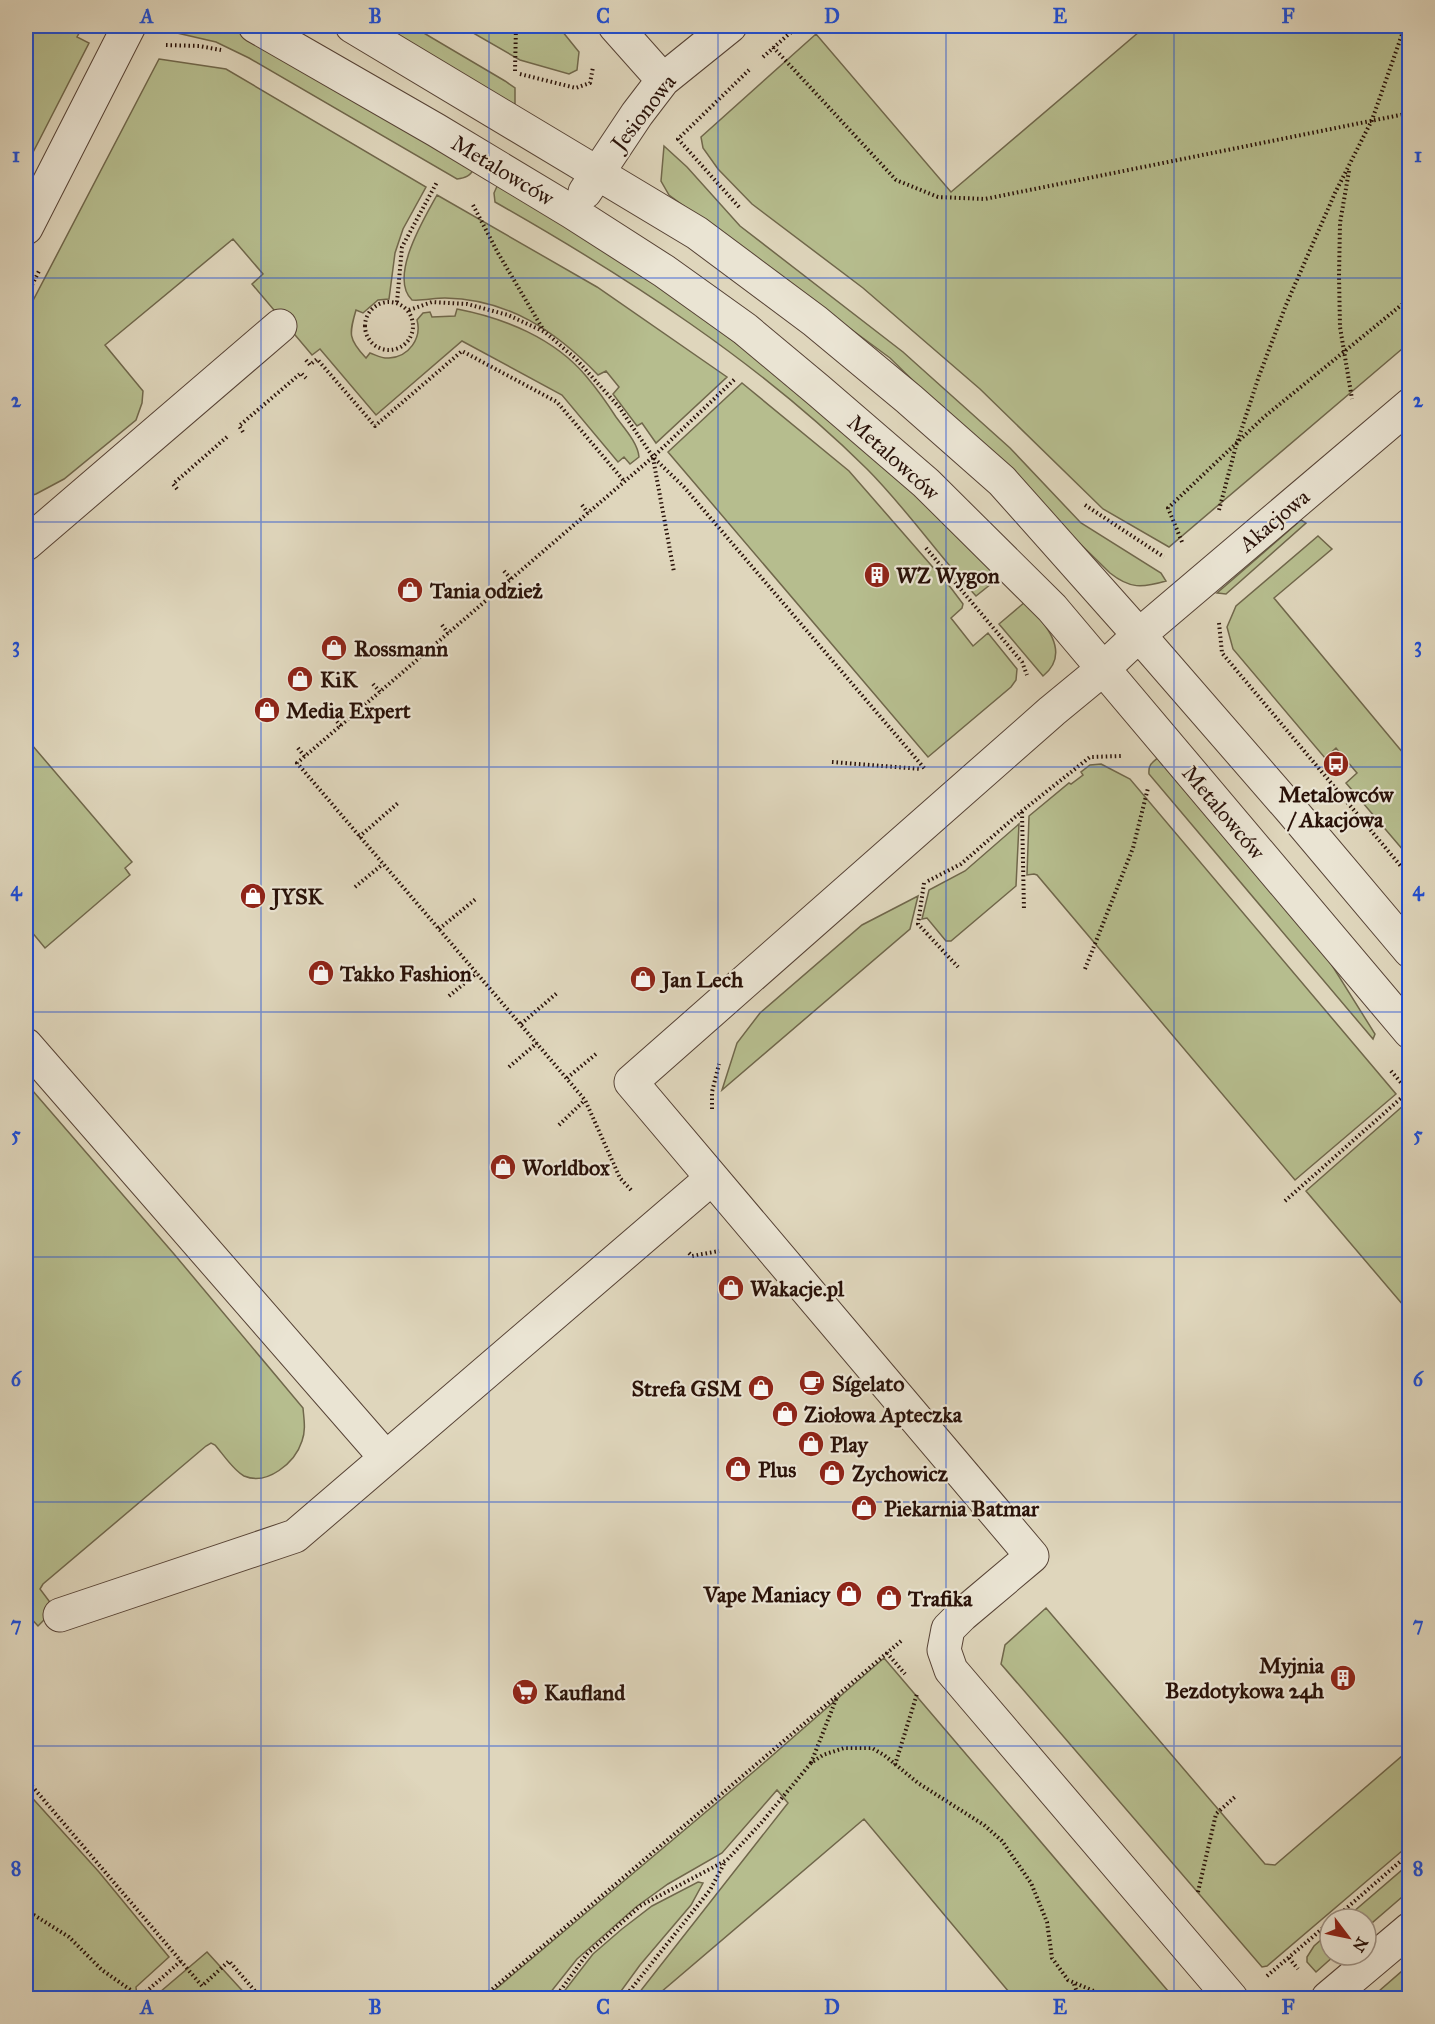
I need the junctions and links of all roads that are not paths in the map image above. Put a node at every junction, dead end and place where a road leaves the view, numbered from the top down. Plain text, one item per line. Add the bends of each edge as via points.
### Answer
1 (129, 26) edge
2 (255, 26) edge
3 (352, 26) edge
4 (615, 26) edge
5 (730, 26) edge
6 (663, 80) junction
7 (597, 173) junction
8 (572, 212) junction
9 (26, 228) edge
10 (280, 326) dead end
11 (1410, 405) edge
12 (26, 544) edge
13 (1139, 635) junction
14 (1103, 669) junction
15 (1410, 951) edge
16 (1410, 1032) edge
17 (26, 1045) edge
18 (712, 1178) junction
19 (386, 1458) junction
20 (60, 1615) dead end
21 (1410, 1929) edge
22 (1231, 1998) edge
23 (1328, 1998) edge

1 - 9 street
2 - 8 street, Metalowców
3 - 7 street, Metalowców
4 - 6 street
5 - 6 street, Jesionowa
6 - 7 street, Jesionowa
7 - 8 street, Jesionowa
7 - 13 street, Metalowców via 697,233 815,321 909,399 1002,482
8 - 14 street, Metalowców via 727,316 818,390 926,483 1052,608
10 - 12 street
11 - 13 street, Akacjowa
13 - 14 street, Akacjowa
13 - 15 street, Metalowców
14 - 16 street, Metalowców
14 - 18 street, Akacjowa via 631,1082
17 - 19 street
18 - 19 street
18 - 22 street via 1032,1556 948,1629 944,1650 951,1670
19 - 20 street via 295,1536
21 - 23 street

